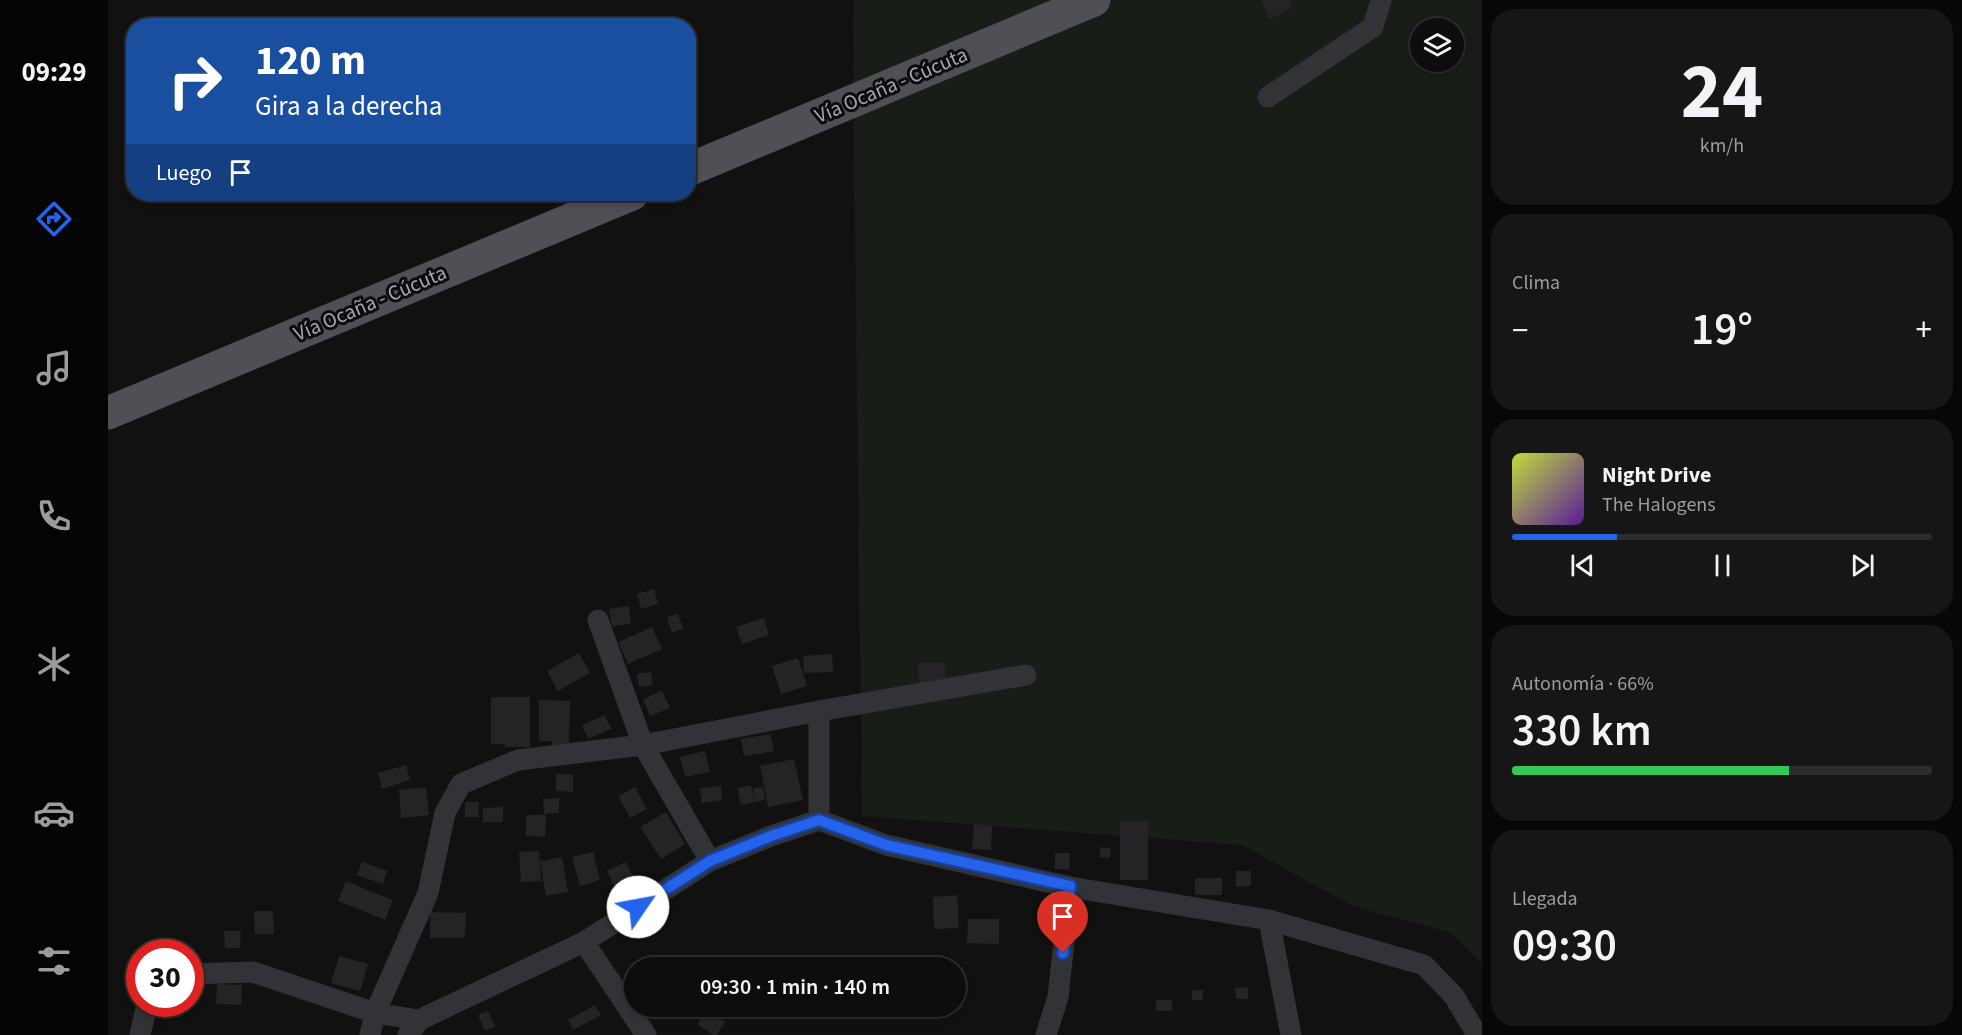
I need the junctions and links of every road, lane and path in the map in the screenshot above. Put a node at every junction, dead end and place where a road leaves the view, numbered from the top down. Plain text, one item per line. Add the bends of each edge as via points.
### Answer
1 (1094, 0) edge
2 (1381, 0) edge
3 (1269, 97) dead end
4 (696, 167) edge
5 (615, 201) edge
6 (108, 413) edge
7 (598, 620) dead end
8 (1026, 675) dead end
9 (819, 711) junction
10 (643, 745) junction
11 (819, 820) junction
12 (710, 861) junction
13 (1070, 886) junction
14 (1269, 920) junction
15 (584, 942) junction
16 (204, 974) edge
17 (375, 1013) junction
18 (144, 1017) edge
19 (414, 1027) edge
20 (141, 1035) edge
21 (370, 1035) edge
22 (646, 1035) edge
23 (1046, 1035) edge
24 (1291, 1035) edge
25 (1477, 1035) edge

1 - 4 main road, Vía Ocaña - Cúcuta
2 - 3 street via 1373,27
5 - 6 main road, Vía Ocaña - Cúcuta
7 - 10 street
8 - 9 street
9 - 10 street
9 - 11 street
10 - 12 street
10 - 17 street via 518,760 461,784 445,813 428,893
11 - 12 street
11 - 13 street via 886,845
12 - 15 street
13 - 14 street
13 - 23 street via 1058,997
14 - 24 street
14 - 25 street via 1424,965 1454,996
15 - 19 street
15 - 22 street
16 - 17 street via 253,972
17 - 19 street
17 - 21 street
18 - 20 street

